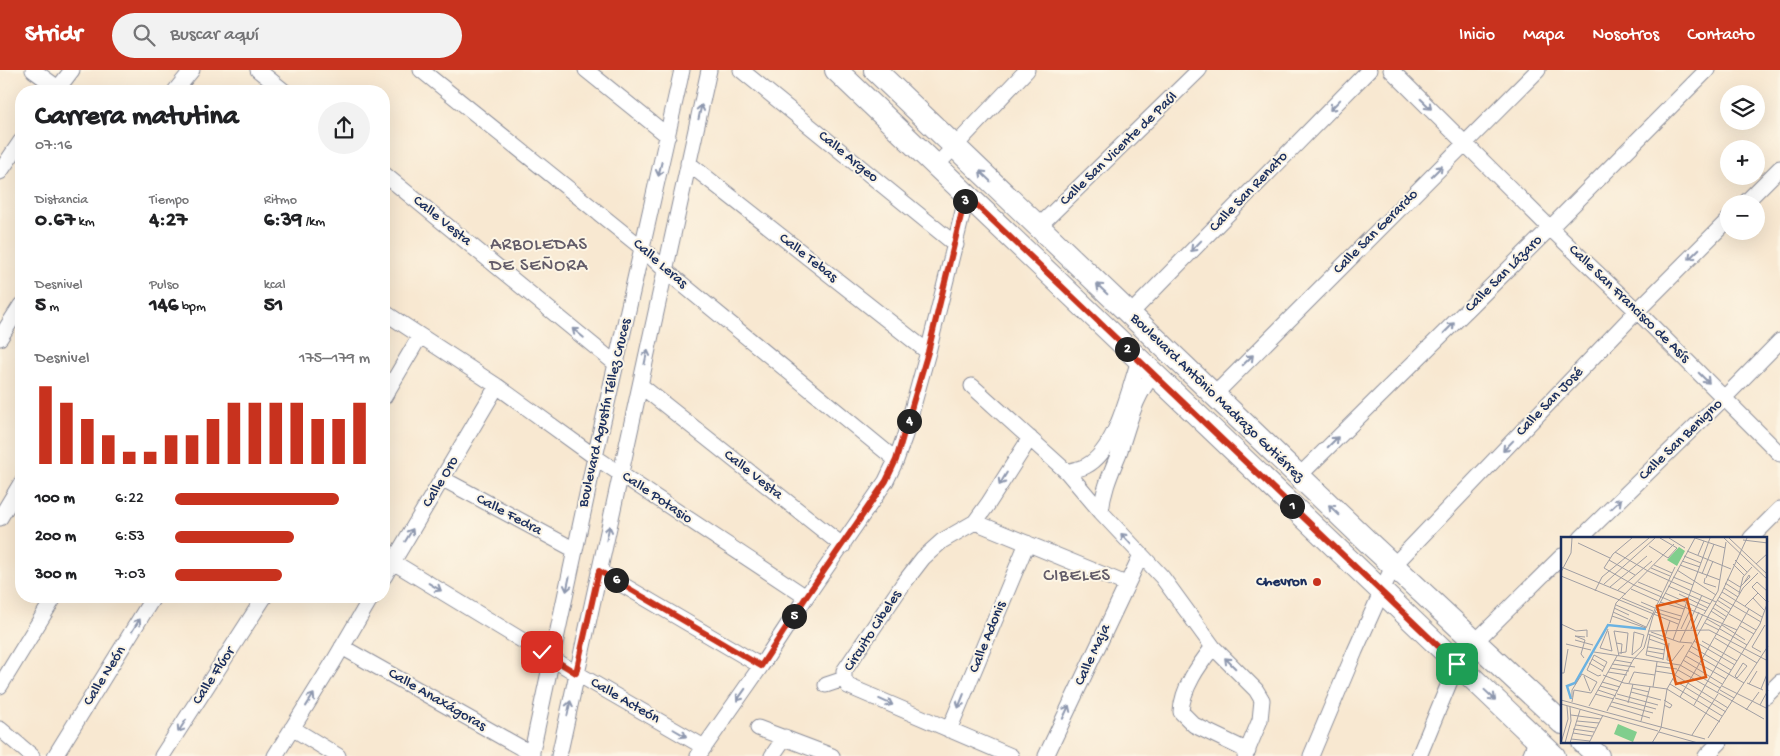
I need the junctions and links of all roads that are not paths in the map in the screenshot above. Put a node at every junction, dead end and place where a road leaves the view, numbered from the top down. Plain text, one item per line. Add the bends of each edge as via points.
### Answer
1 (33, 70) edge
2 (72, 70) edge
3 (192, 70) edge
4 (258, 70) edge
5 (421, 70) edge
6 (586, 70) edge
7 (682, 70) edge
8 (709, 70) edge
9 (741, 70) edge
10 (836, 70) edge
11 (875, 70) edge
12 (1027, 70) edge
13 (1199, 70) edge
14 (1369, 70) edge
15 (1391, 70) edge
16 (1538, 70) edge
17 (1707, 70) edge
18 (52, 85) edge
19 (62, 85) edge
20 (180, 85) edge
21 (277, 85) edge
22 (668, 136) junction
23 (1466, 143) junction
24 (954, 147) junction
25 (15, 150) edge
26 (688, 163) junction
27 (936, 166) junction
28 (1780, 168) edge
29 (0, 172) edge
30 (390, 179) edge
31 (966, 195) junction
32 (1753, 195) edge
33 (1038, 228) junction
34 (1550, 228) junction
35 (1720, 229) edge
36 (956, 245) junction
37 (642, 248) junction
38 (665, 270) junction
39 (1637, 311) junction
40 (15, 314) edge
41 (1130, 315) junction
42 (390, 316) edge
43 (420, 336) junction
44 (0, 338) edge
45 (1780, 341) edge
46 (928, 352) junction
47 (616, 364) junction
48 (1146, 367) junction
49 (640, 385) junction
50 (497, 386) junction
51 (972, 386) dead end
52 (390, 387) edge
53 (1214, 395) junction
54 (1724, 398) junction
55 (1030, 438) junction
56 (1780, 454) edge
57 (595, 456) junction
58 (896, 460) junction
59 (1067, 472) junction
60 (620, 474) junction
61 (1299, 476) junction
62 (443, 480) junction
63 (15, 493) edge
64 (1780, 509) edge
65 (1101, 512) junction
66 (0, 518) edge
67 (975, 522) junction
68 (1582, 537) edge
69 (1752, 537) edge
70 (1027, 543) junction
71 (843, 546) junction
72 (576, 550) junction
73 (1141, 555) junction
74 (1561, 557) edge
75 (393, 562) junction
76 (1393, 566) junction
77 (390, 567) edge
78 (599, 571) junction
79 (1126, 584) junction
80 (1381, 591) junction
81 (806, 597) junction
82 (51, 603) edge
83 (150, 603) edge
84 (260, 603) edge
85 (368, 603) edge
86 (1476, 641) junction
87 (1213, 646) junction
88 (342, 647) junction
89 (552, 658) junction
90 (1457, 664) junction
91 (761, 666) junction
92 (576, 673) junction
93 (844, 679) junction
94 (1780, 682) edge
95 (826, 685) dead end
96 (0, 686) edge
97 (1768, 694) edge
98 (1561, 721) edge
99 (0, 728) edge
100 (292, 728) junction
101 (758, 728) dead end
102 (950, 730) junction
103 (785, 737) junction
104 (1586, 744) edge
105 (1718, 744) edge
106 (1533, 748) edge
107 (701, 751) edge
108 (1247, 754) edge
109 (532, 755) edge
110 (32, 756) edge
111 (55, 756) edge
112 (162, 756) edge
113 (275, 756) edge
114 (338, 756) edge
115 (559, 756) edge
116 (772, 756) edge
117 (832, 756) edge
118 (1011, 756) edge
119 (1046, 756) edge
120 (1311, 756) edge
121 (1419, 756) edge
122 (1554, 756) edge
123 (1598, 756) edge
124 (1706, 756) edge

1 - 18 street
2 - 19 street
3 - 20 street
4 - 21 street
5 - 37 street, Calle Leras
6 - 22 street
7 - 22 street, Boulevard Agustín Téllez Cruces
26 -> 8 street, Boulevard Agustín Téllez Cruces
9 - 36 street, Calle Argeo
10 - 27 street, Boulevard Antônio Madrazo Gutiérrez
11 - 24 street, Boulevard Antônio Madrazo Gutiérrez
12 - 24 street
13 - 33 street, Calle San Vicente de Paúl
14 -> 41 street, Calle San Renato
15 -> 23 street, Calle San Francisco de Asís
16 - 23 street, Calle San Gerardo
17 - 34 street, Calle San Lázaro
22 -> 37 street, Boulevard Agustín Téllez Cruces
23 - 34 street, Calle San Francisco de Asís
53 -> 23 street, Calle San Gerardo
24 - 27 street
33 -> 24 street, Boulevard Antônio Madrazo Gutiérrez
25 - 29 street
26 - 38 street, Boulevard Agustín Téllez Cruces
26 - 46 street, Calle Tebas
27 - 31 street, Boulevard Antônio Madrazo Gutiérrez
28 - 32 street
47 -> 30 street, Calle Vesta
31 - 36 street
31 - 48 street, Boulevard Antônio Madrazo Gutiérrez
41 -> 33 street, Boulevard Antônio Madrazo Gutiérrez
34 - 39 street, Calle San Francisco de Asís
61 -> 34 street, Calle San Lázaro
35 -> 39 street, Calle San José
36 - 46 street
37 - 38 street, Calle Leras
37 - 47 street, Boulevard Agustín Téllez Cruces
49 -> 38 street, Boulevard Agustín Téllez Cruces
38 - 58 street, Calle Leras
39 -> 54 street, Calle San Francisco de Asís
39 -> 76 street, Calle San José
40 - 44 street
41 - 53 street, Boulevard Antônio Madrazo Gutiérrez
42 - 43 street, Calle Potasio
43 - 50 street, Calle Potasio
43 - 52 street
45 - 54 street, Calle San Benigno
46 - 58 street
47 - 57 street, Boulevard Agustín Téllez Cruces
48 - 59 street via 1106,446 1091,463
48 - 65 street via 1145,384 1104,490
48 - 80 street, Boulevard Antônio Madrazo Gutiérrez
49 - 60 street, Boulevard Agustín Téllez Cruces
49 - 71 street, Calle Vesta
50 - 57 street, Calle Potasio
50 - 62 street, Calle Oro
51 - 55 street
53 - 61 street, Boulevard Antônio Madrazo Gutiérrez
54 - 56 street, Calle San Francisco de Asís
68 -> 54 street, Calle San Benigno
55 - 59 street
55 -> 67 street, Circuito Cibeles
57 - 60 street, Calle Potasio
57 - 72 street, Boulevard Agustín Téllez Cruces
58 - 71 street via 886,481
59 - 65 street
78 -> 60 street, Boulevard Agustín Téllez Cruces
60 - 81 street, Calle Potasio
76 -> 61 street, Boulevard Antônio Madrazo Gutiérrez
62 - 72 street, Calle Fedra
75 -> 62 street, Calle Oro
63 - 66 street
64 - 69 street
73 -> 65 street
67 - 70 street
67 - 93 street, Circuito Cibeles via 942,541 922,558 844,671
70 - 79 street
70 -> 102 street, Calle Adonis
71 - 81 street
72 -> 89 street, Boulevard Agustín Téllez Cruces
73 - 79 street, Calle Maja
73 - 87 street via 1162,576
74 - 86 street
75 - 77 street, Calle Oro
75 -> 89 street, Calle Acteón
76 - 80 street, Calle San José
76 - 86 street, Boulevard Antônio Madrazo Gutiérrez
78 - 91 street
78 - 92 street, Boulevard Agustín Téllez Cruces
119 -> 79 street, Calle Maja
80 - 90 street, Boulevard Antônio Madrazo Gutiérrez
80 - 120 street, Calle San José
81 - 91 street
82 - 96 street
111 -> 83 street, Calle Neón
84 -> 112 street, Calle Flúor
85 - 88 street
86 - 98 street, Boulevard Antônio Madrazo Gutiérrez
108 -> 87 street via 1260,720 1262,700
87 - 108 street via 1184,695 1180,712 1194,725
100 -> 88 street
88 - 109 street, Calle Anaxágoras
89 - 92 street, Calle Acteón
89 - 109 street, Boulevard Agustín Téllez Cruces
90 -> 106 street, Boulevard Antônio Madrazo Gutiérrez
90 - 121 street
91 -> 107 street
92 -> 107 street, Calle Acteón
115 -> 92 street, Boulevard Agustín Téllez Cruces
93 - 95 street
93 -> 102 street, Circuito Cibeles via 848,686
94 - 97 street
99 - 110 street
100 - 113 street
100 - 114 street
101 - 103 street
102 - 118 street, Circuito Cibeles
103 - 116 street
103 - 117 street
104 - 123 street
105 - 124 street
106 - 122 street, Boulevard Antônio Madrazo Gutiérrez

